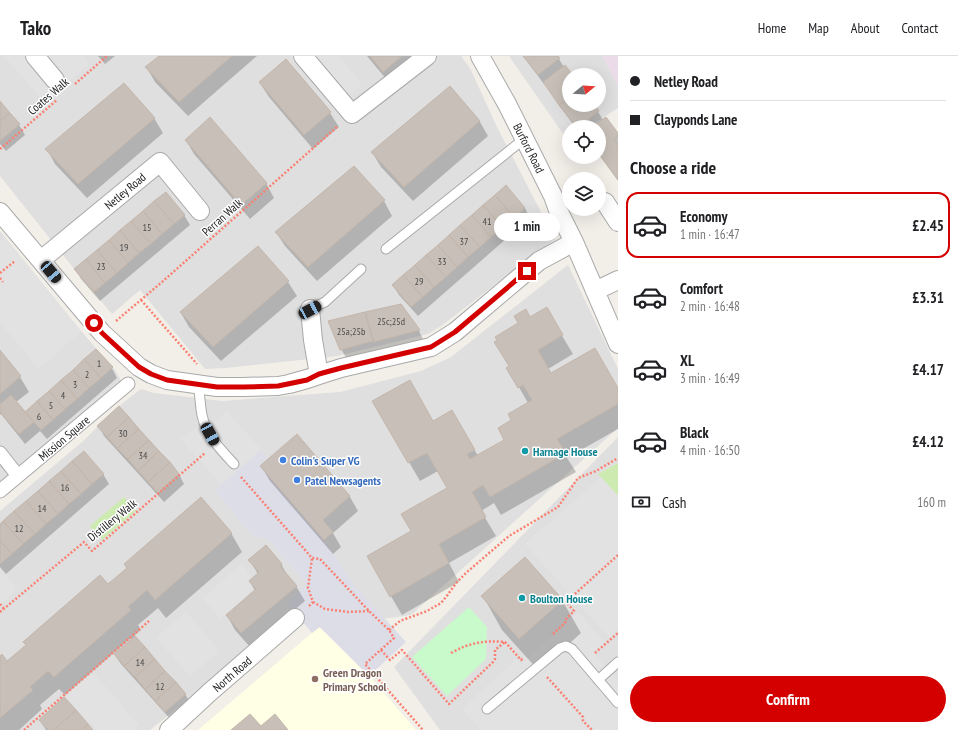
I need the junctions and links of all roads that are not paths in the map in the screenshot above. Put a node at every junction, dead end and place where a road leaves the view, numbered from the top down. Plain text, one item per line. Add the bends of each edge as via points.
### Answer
1 (35, 56) edge
2 (303, 56) edge
3 (427, 56) edge
4 (480, 56) edge
5 (55, 80) dead end
6 (524, 139) junction
7 (606, 204) edge
8 (200, 211) dead end
9 (0, 212) edge
10 (618, 222) edge
11 (574, 242) junction
12 (386, 249) dead end
13 (41, 260) junction
14 (361, 269) dead end
15 (618, 280) edge
16 (595, 291) junction
17 (310, 310) joint
18 (618, 344) edge
19 (319, 374) junction
20 (128, 384) dead end
21 (198, 384) junction
22 (0, 453) edge
23 (234, 464) road end
24 (18, 476) junction
25 (0, 491) edge
26 (295, 618) road end
27 (618, 662) edge
28 (598, 680) junction
29 (618, 703) edge
30 (487, 709) dead end
31 (169, 730) edge

1 - 5 street
2 - 3 street via 352,114
4 - 6 street, Burford Road
6 - 11 street, Burford Road
6 - 12 lane
7 - 10 street
8 - 13 street, Netley Road via 160,162
9 - 13 street
11 - 16 street, Burford Road
11 - 19 street via 539,261 455,332 431,347
13 - 21 street via 102,333 139,367 167,380
14 - 17 lane via 325,302
15 - 16 street
16 - 18 street, Burford Road
17 - 19 street
19 - 21 street via 307,380 278,386 217,387
20 - 24 street, Mission Square
21 - 23 lane via 205,425 216,444
22 - 24 street
24 - 25 street, Mission Square
26 - 31 street, North Road
27 - 28 lane
28 - 29 lane
28 - 30 lane via 566,646 560,648

